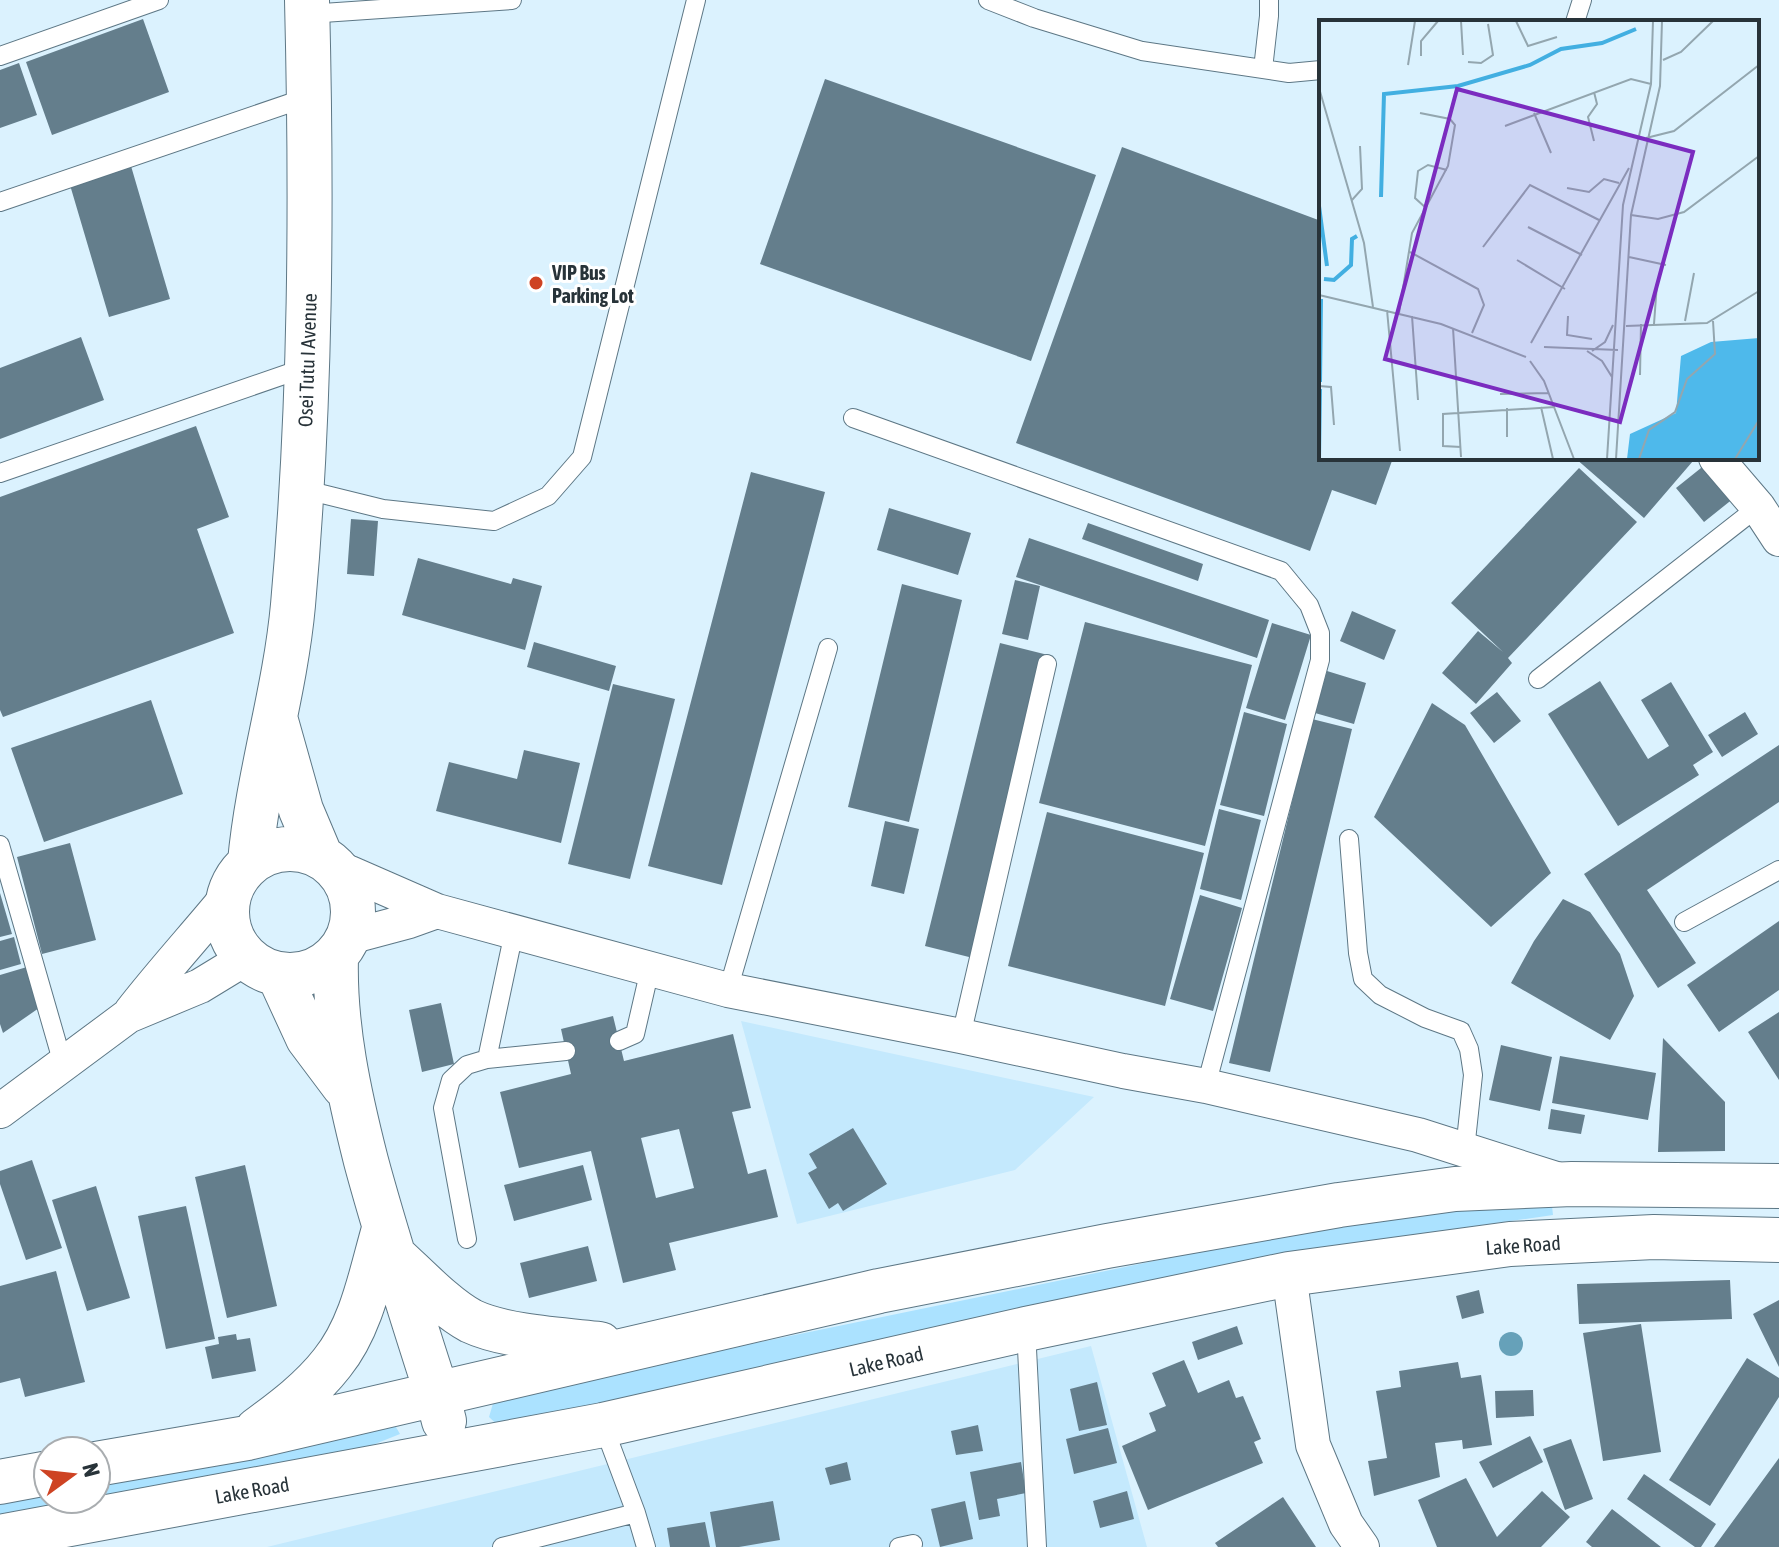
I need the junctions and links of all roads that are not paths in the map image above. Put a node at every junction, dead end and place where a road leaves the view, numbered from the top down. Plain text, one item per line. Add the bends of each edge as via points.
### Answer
1 (159, 0) edge
2 (512, 0) edge
3 (696, 0) edge
4 (1269, 0) edge
5 (1582, 0) edge
6 (993, 1) edge
7 (308, 7) edge
8 (1576, 20) edge
9 (0, 56) edge
10 (1263, 69) junction
11 (1319, 70) edge
12 (308, 97) junction
13 (0, 202) edge
14 (307, 367) junction
15 (853, 418) dead end
16 (1718, 460) edge
17 (0, 473) edge
18 (302, 489) junction
19 (1758, 507) junction
20 (1779, 539) edge
21 (828, 648) dead end
22 (1047, 664) dead end
23 (1538, 679) dead end
24 (275, 719) junction
25 (1349, 839) dead end
26 (0, 845) edge
27 (329, 862) junction
28 (1779, 870) edge
29 (239, 879) junction
30 (437, 911) junction
31 (1684, 922) dead end
32 (514, 932) junction
33 (342, 947) junction
34 (263, 967) junction
35 (650, 969) junction
36 (728, 990) junction
37 (128, 1016) junction
38 (961, 1036) junction
39 (619, 1041) dead end
40 (566, 1051) dead end
41 (487, 1059) junction
42 (63, 1064) junction
43 (1206, 1086) junction
44 (348, 1091) junction
45 (0, 1111) edge
46 (1465, 1150) junction
47 (1572, 1184) junction
48 (1779, 1186) edge
49 (467, 1239) dead end
50 (1779, 1240) edge
51 (388, 1242) junction
52 (1289, 1274) junction
53 (1026, 1329) junction
54 (634, 1347) junction
55 (437, 1394) junction
56 (603, 1425) junction
57 (247, 1438) junction
58 (452, 1454) junction
59 (112, 1461) edge
60 (32, 1476) edge
61 (0, 1482) edge
62 (636, 1513) junction
63 (0, 1537) edge
64 (502, 1547) edge
65 (646, 1547) edge
66 (1037, 1547) edge
67 (1362, 1547) edge

1 - 9 lane
2 - 7 lane
3 - 18 lane via 582,457 548,496 494,521 383,509
4 - 10 lane
5 - 8 lane
6 - 10 lane via 1142,51
7 - 12 main road, Osei Tutu I Avenue
10 - 11 lane
12 - 13 lane
12 - 14 main road, Osei Tutu I Avenue
14 - 17 lane
14 - 18 main road, Osei Tutu I Avenue
15 - 43 lane via 1281,571 1309,605 1320,633 1320,660
16 - 19 street
18 - 24 main road, Osei Tutu I Avenue
19 - 20 street
19 - 23 lane
21 - 36 lane
22 - 38 lane
24 - 27 main road, Osei Tutu I Avenue via 301,810
24 - 29 main road, Osei Tutu I Avenue
25 - 46 lane via 1363,979 1380,995 1461,1031 1469,1049 1473,1075
26 - 42 lane
27 - 29 main road via 296,848 271,850
27 - 30 street
27 - 33 main road via 350,890 354,914
28 - 31 lane
29 - 34 main road via 226,918 232,940
29 - 37 street
30 - 32 street
30 - 33 street
32 - 35 street
32 - 41 lane
33 - 34 main road via 310,973
33 - 44 main road via 335,991
34 - 37 street
34 - 44 main road
35 - 36 street
35 - 39 lane via 635,1034
36 - 38 street
37 - 42 street
38 - 43 street
40 - 41 lane
41 - 49 lane via 467,1065 451,1080 443,1108
42 - 45 street
43 - 46 street
44 - 51 main road
46 - 47 street
47 - 48 main road
47 - 54 main road via 1455,1189 1339,1205 879,1291
50 - 52 main road, Lake Road via 1654,1237 1510,1244
51 - 54 main road via 440,1298 471,1321 507,1332
51 - 55 main road
51 - 57 main road via 333,1363
52 - 53 main road, Lake Road
52 - 67 street via 1313,1445 1346,1524
53 - 56 main road, Lake Road
53 - 66 lane
54 - 55 main road
55 - 57 main road
55 - 58 main road
56 - 58 main road, Lake Road
56 - 62 lane
57 - 59 main road
58 - 63 main road, Lake Road
60 - 61 main road
62 - 64 lane
62 - 65 lane

